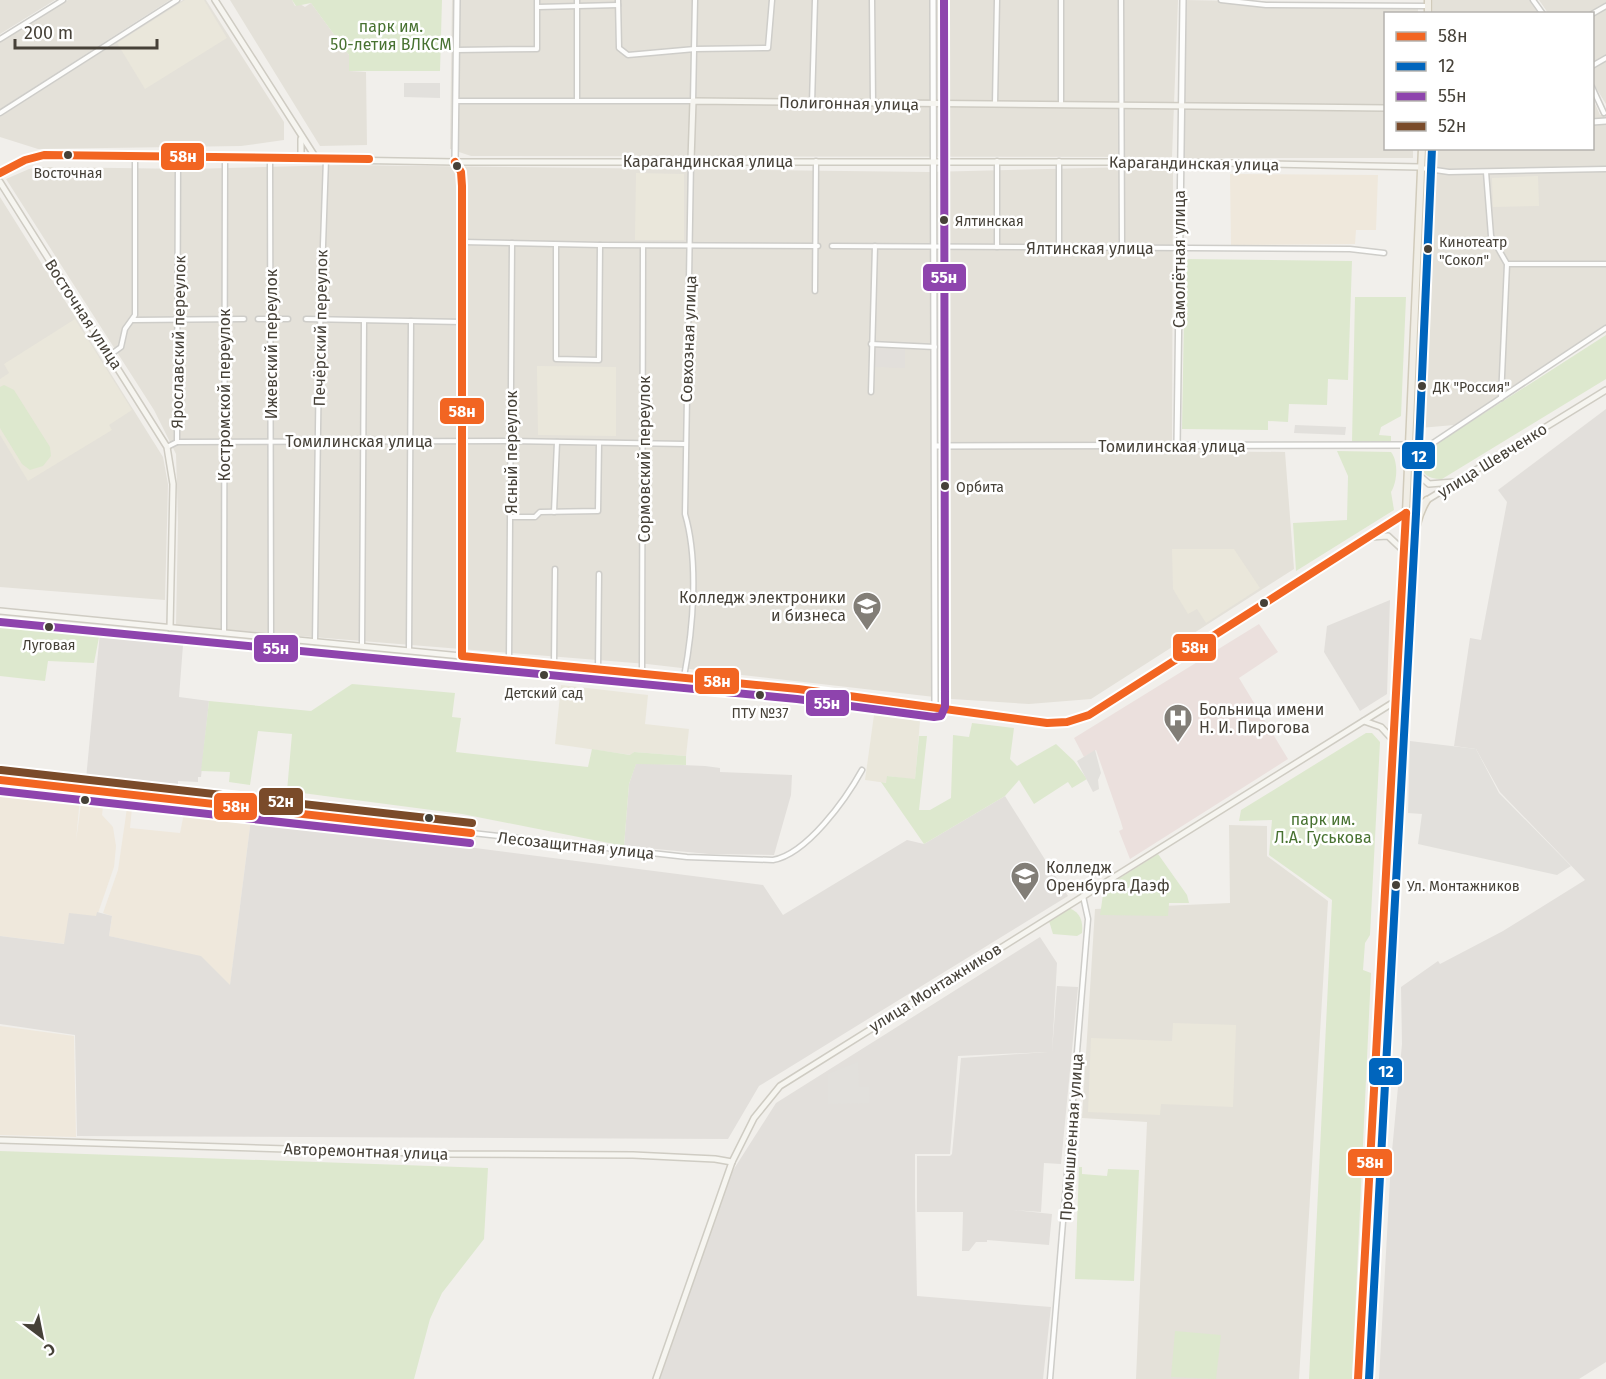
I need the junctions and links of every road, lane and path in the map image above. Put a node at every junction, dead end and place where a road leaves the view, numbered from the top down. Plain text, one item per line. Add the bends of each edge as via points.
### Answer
1 (63, 0) edge
2 (177, 0) edge
3 (215, 0) edge
4 (458, 0) edge
5 (537, 0) edge
6 (695, 0) edge
7 (772, 0) edge
8 (815, 0) edge
9 (872, 0) edge
10 (933, 0) edge
11 (997, 0) edge
12 (1060, 0) edge
13 (1121, 0) edge
14 (1183, 0) edge
15 (1221, 0) edge
16 (1267, 2) edge
17 (577, 3) edge
18 (618, 3) edge
19 (1327, 3) edge
20 (1428, 6) edge
21 (537, 7) junction
22 (0, 39) edge
23 (695, 49) junction
24 (456, 50) junction
25 (1594, 89) edge
26 (577, 100) junction
27 (456, 101) junction
28 (693, 101) junction
29 (812, 103) junction
30 (873, 104) junction
31 (934, 104) junction
32 (995, 104) junction
33 (1061, 104) junction
34 (1121, 104) junction
35 (1181, 105) junction
36 (1384, 108) edge
37 (0, 113) edge
38 (1605, 113) edge
39 (1605, 121) edge
40 (301, 137) junction
41 (1422, 150) edge
42 (135, 157) junction
43 (178, 157) junction
44 (225, 157) junction
45 (270, 157) junction
46 (301, 157) junction
47 (316, 158) junction
48 (327, 158) junction
49 (691, 160) junction
50 (816, 160) junction
51 (934, 160) junction
52 (997, 161) junction
53 (1059, 161) junction
54 (455, 162) junction
55 (1121, 162) junction
56 (1179, 162) junction
57 (1420, 167) junction
58 (1606, 169) edge
59 (1486, 172) junction
60 (0, 173) edge
61 (0, 182) edge
62 (462, 242) junction
63 (512, 243) junction
64 (556, 244) junction
65 (600, 245) junction
66 (690, 245) junction
67 (643, 246) junction
68 (817, 246) junction
69 (832, 246) dead end
70 (875, 246) junction
71 (936, 246) junction
72 (997, 247) junction
73 (1059, 247) junction
74 (1122, 248) junction
75 (1179, 248) junction
76 (1384, 254) dead end
77 (1507, 264) junction
78 (1606, 264) edge
79 (815, 291) dead end
80 (179, 319) junction
81 (244, 319) dead end
82 (258, 319) dead end
83 (272, 319) junction
84 (288, 319) dead end
85 (306, 319) dead end
86 (133, 320) junction
87 (225, 320) junction
88 (320, 320) junction
89 (364, 321) junction
90 (411, 321) junction
91 (462, 322) junction
92 (1606, 327) edge
93 (871, 344) junction
94 (936, 347) junction
95 (110, 355) junction
96 (1606, 390) edge
97 (871, 392) dead end
98 (1501, 398) junction
99 (224, 441) junction
100 (318, 441) junction
101 (365, 441) junction
102 (411, 441) junction
103 (462, 441) junction
104 (510, 441) junction
105 (177, 442) junction
106 (271, 442) junction
107 (557, 442) junction
108 (599, 443) junction
109 (645, 444) junction
110 (685, 444) junction
111 (1408, 445) junction
112 (935, 446) junction
113 (1177, 446) junction
114 (167, 447) junction
115 (1427, 447) dead end
116 (1408, 455) junction
117 (1458, 481) junction
118 (1427, 500) junction
119 (554, 512) junction
120 (1406, 513) junction
121 (512, 517) junction
122 (1368, 537) junction
123 (1404, 551) junction
124 (555, 569) dead end
125 (599, 574) dead end
126 (1401, 591) junction
127 (0, 611) edge
128 (170, 628) junction
129 (224, 633) junction
130 (271, 638) junction
131 (315, 642) junction
132 (362, 646) junction
133 (409, 651) junction
134 (462, 656) junction
135 (509, 660) junction
136 (554, 664) junction
137 (598, 669) junction
138 (642, 673) junction
139 (684, 677) junction
140 (1394, 702) junction
141 (935, 707) junction
142 (1364, 721) junction
143 (1393, 740) junction
144 (862, 770) dead end
145 (0, 780) edge
146 (1083, 896) junction
147 (0, 1140) edge
148 (732, 1162) junction
149 (656, 1379) edge
150 (1050, 1379) edge
151 (1358, 1379) edge

1 - 22 street
2 - 37 street
3 - 40 main road
4 - 24 street
5 - 21 street
6 - 23 street, Совхозная улица
7 - 23 street via 768,48
8 - 29 street
9 - 30 street
10 - 31 street
11 - 32 street
12 - 33 street
13 - 34 street
14 - 35 street, Самолётная улица
15 - 16 street
16 - 19 street
17 - 18 street
17 - 21 street
17 - 26 street
18 - 23 street via 619,48 623,53
19 - 20 street
21 - 24 street via 537,49
23 - 28 street, Совхозная улица
24 - 27 street
25 - 38 street
26 - 27 street, Полигонная улица
26 - 28 street, Полигонная улица
27 - 54 street
28 - 29 main road, Полигонная улица
28 - 49 main road, Совхозная улица
29 - 30 main road, Полигонная улица
30 - 31 main road, Полигонная улица
31 - 32 main road, Полигонная улица
31 - 51 street
32 - 33 main road, Полигонная улица
33 - 34 main road, Полигонная улица
34 - 35 main road, Полигонная улица
34 - 55 street
35 - 36 main road, Полигонная улица
35 - 56 street, Самолётная улица
38 - 39 street
40 - 46 main road
40 - 47 main road
41 - 57 main road
42 - 43 main road, Карагандинская улица
42 - 60 main road, Карагандинская улица via 44,155
42 - 86 street
43 - 44 main road, Карагандинская улица
43 - 80 street, Ярославский переулок
44 - 45 main road, Карагандинская улица
44 - 87 street, Костромской переулок
45 - 46 main road, Карагандинская улица
45 - 83 street, Ижевский переулок
46 - 47 main road, Карагандинская улица
47 - 48 main road, Карагандинская улица
48 - 54 main road, Карагандинская улица
48 - 88 street, Печёрский переулок
49 - 50 main road, Карагандинская улица
49 - 54 main road, Карагандинская улица
49 - 66 street, Совхозная улица
50 - 51 main road, Карагандинская улица
50 - 68 street
51 - 52 main road, Карагандинская улица
51 - 71 street
52 - 53 main road, Карагандинская улица
52 - 72 street
53 - 55 main road, Карагандинская улица
53 - 73 street
54 - 62 street via 462,178
55 - 56 main road, Карагандинская улица
55 - 74 street
56 - 57 main road, Карагандинская улица
56 - 75 street, Самолётная улица
57 - 59 street via 1433,172
57 - 111 main road
58 - 59 street
59 - 77 street via 1491,237
61 - 95 main road, Восточная улица
62 - 63 street
62 - 91 street
63 - 64 street
63 - 104 street, Ясный переулок
64 - 65 street
64 - 65 street via 556,359 599,360
65 - 67 street
66 - 67 street
66 - 68 street
66 - 110 street, Совхозная улица
67 - 109 street, Сормовский переулок
68 - 79 street
69 - 70 street, Ялтинская улица
70 - 71 street, Ялтинская улица
70 - 93 street
71 - 72 street, Ялтинская улица
71 - 94 street
72 - 73 street, Ялтинская улица
73 - 74 street, Ялтинская улица
74 - 75 street, Ялтинская улица
75 - 76 street, Ялтинская улица via 1350,249
75 - 113 street, Самолётная улица
77 - 78 street
77 - 98 street
80 - 86 street
80 - 87 street
80 - 105 street, Ярославский переулок
81 - 87 street
82 - 83 street
83 - 84 street
83 - 106 street, Ижевский переулок
85 - 88 street
86 - 95 street via 124,329 121,347
87 - 99 street, Костромской переулок
88 - 89 street
88 - 100 street, Печёрский переулок
89 - 90 street
89 - 101 street
90 - 91 street
90 - 102 street
91 - 103 street
92 - 98 street
93 - 94 street
93 - 97 street
94 - 112 street
95 - 114 main road, Восточная улица
96 - 117 main road, улица Шевченко
98 - 115 street
99 - 105 street, Томилинская улица
99 - 106 street, Томилинская улица
99 - 129 street, Костромской переулок
100 - 101 street, Томилинская улица
100 - 106 street, Томилинская улица
100 - 131 street, Печёрский переулок
101 - 102 street, Томилинская улица
101 - 132 street
102 - 103 street, Томилинская улица
102 - 133 street
103 - 104 street, Томилинская улица
103 - 134 street
104 - 107 street, Томилинская улица
104 - 121 street, Ясный переулок
105 - 114 street, Ярославский переулок
106 - 130 street, Ижевский переулок
107 - 108 street, Томилинская улица
107 - 119 street
108 - 109 street, Томилинская улица
108 - 119 street via 598,511
109 - 110 street, Томилинская улица
109 - 138 street, Сормовский переулок
110 - 139 street, Совхозная улица via 685,514 690,532 692,607
111 - 113 street, Томилинская улица
111 - 116 main road
112 - 113 street, Томилинская улица
112 - 141 street
114 - 128 main road, Ярославский переулок via 173,484
116 - 117 main road via 1429,484
116 - 120 main road
117 - 118 main road, улица Шевченко
118 - 120 main road, улица Шевченко
118 - 126 main road via 1417,518 1409,574
119 - 121 street
120 - 122 main road, улица Шевченко
120 - 123 main road
121 - 135 street, Ясный переулок
122 - 123 main road via 1388,536
122 - 141 main road, улица Шевченко via 1085,717 1047,723
123 - 126 main road
124 - 136 street
125 - 137 street
126 - 140 main road
127 - 128 main road, улица Шевченко
128 - 129 main road, улица Шевченко
129 - 130 main road, улица Шевченко
130 - 131 main road, улица Шевченко
131 - 132 main road, улица Шевченко
132 - 133 main road, улица Шевченко
133 - 134 main road, улица Шевченко
134 - 135 main road, улица Шевченко
135 - 136 main road, улица Шевченко
136 - 137 main road, улица Шевченко
137 - 138 main road, улица Шевченко
138 - 139 main road, улица Шевченко
139 - 141 main road, улица Шевченко
140 - 142 main road, улица Монтажников
140 - 143 main road
142 - 143 main road via 1380,727
142 - 146 main road, улица Монтажников
143 - 151 main road
144 - 145 street, Лесозащитная улица via 844,800 821,826 784,858 773,860 680,856
146 - 148 main road, улица Монтажников via 780,1086 754,1118
146 - 150 street, Промышленная улица via 1088,919
147 - 148 main road, Авторемонтная улица via 450,1154 640,1155
148 - 149 main road, улица Монтажников

